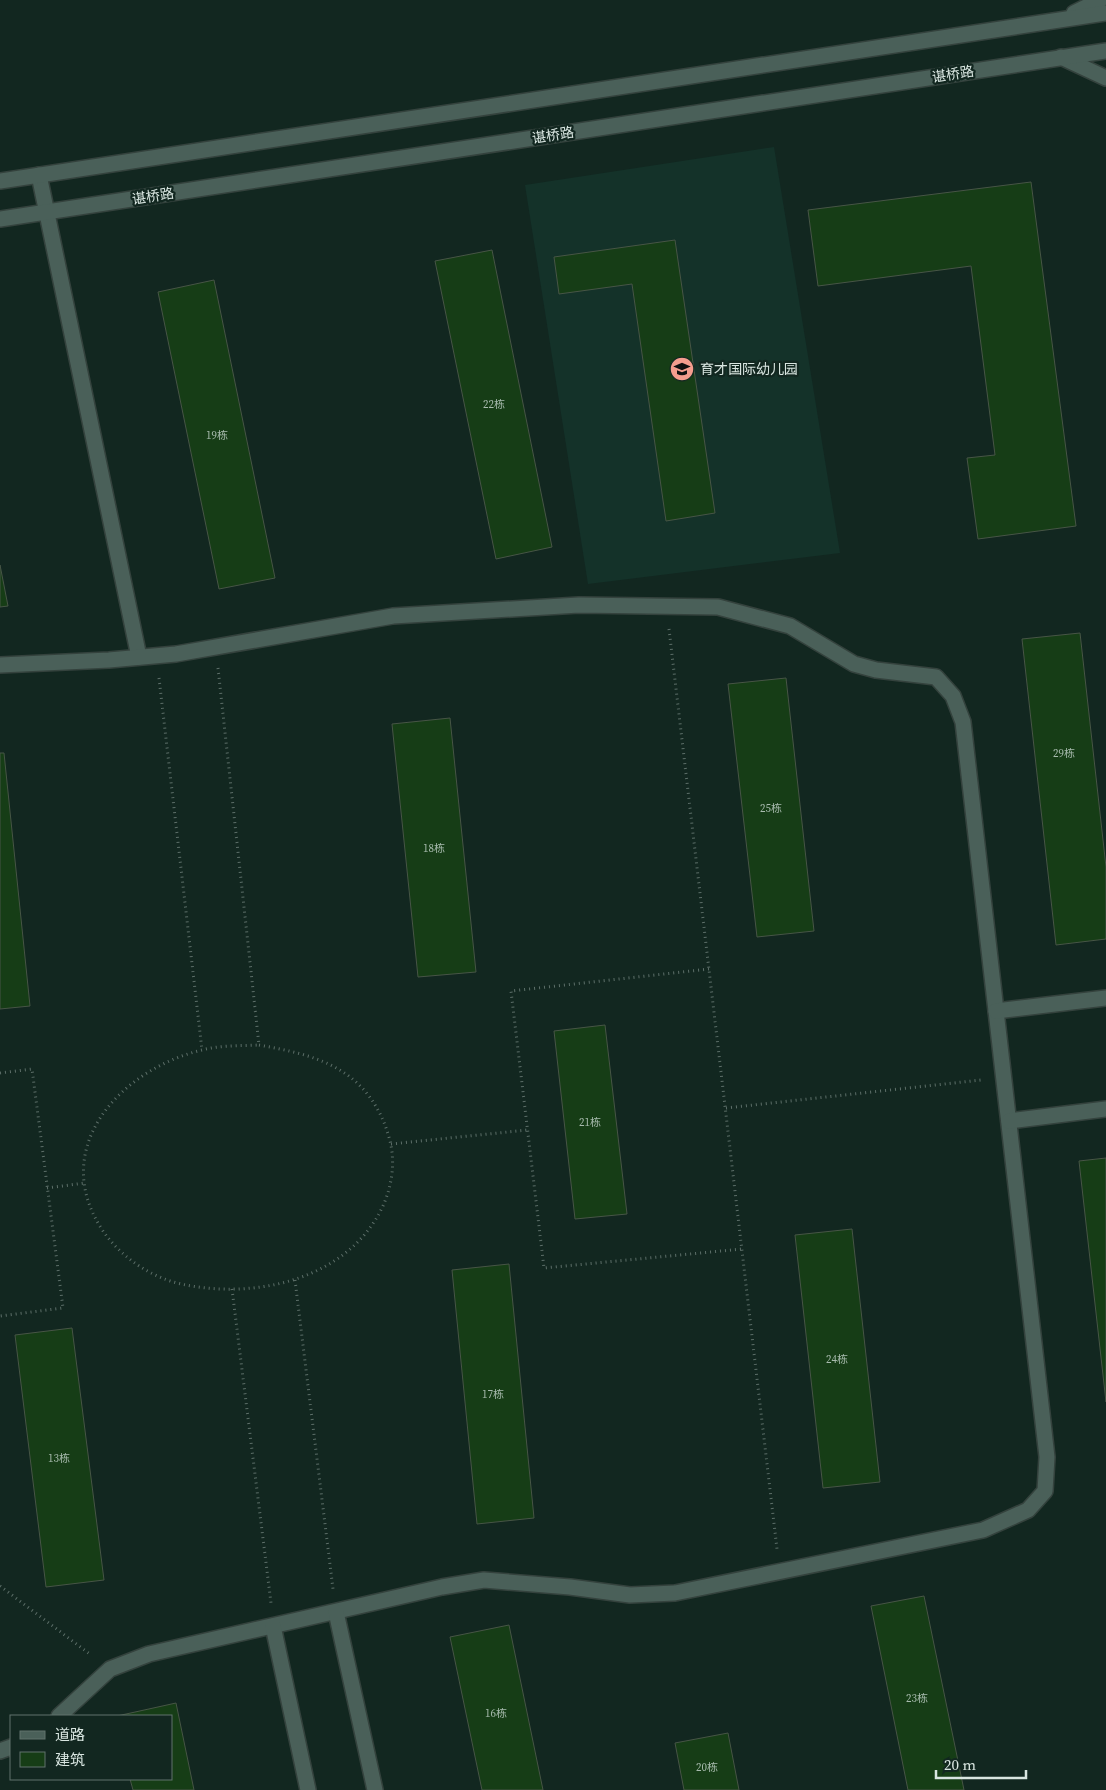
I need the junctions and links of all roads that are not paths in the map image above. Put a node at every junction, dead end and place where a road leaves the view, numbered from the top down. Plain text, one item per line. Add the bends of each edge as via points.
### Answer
1 (1100, 0) edge
2 (1106, 13) edge
3 (1061, 20) junction
4 (1106, 51) edge
5 (1061, 58) junction
6 (1106, 78) edge
7 (39, 175) junction
8 (0, 181) edge
9 (47, 212) junction
10 (0, 219) edge
11 (139, 657) junction
12 (0, 665) edge
13 (1106, 998) edge
14 (996, 1012) junction
15 (1106, 1108) edge
16 (1009, 1121) junction
17 (336, 1612) junction
18 (273, 1626) junction
19 (60, 1715) edge
20 (308, 1790) edge
21 (374, 1790) edge

1 - 3 street
2 - 3 street
3 - 7 street
4 - 5 street, 谌桥路
5 - 6 street
5 - 9 street, 谌桥路
7 - 8 street
7 - 9 street
9 - 10 street, 谌桥路
9 - 11 street
11 - 12 street
11 - 14 street via 215,648 392,616 579,605 718,607 790,626 854,664 936,677 953,696 963,722
13 - 14 street
14 - 16 street
15 - 16 street
16 - 17 street via 1048,1457 1045,1491 1028,1510 983,1530 675,1593 630,1595 484,1580
17 - 18 street
17 - 21 street
18 - 19 street via 149,1654 110,1669
18 - 20 street

